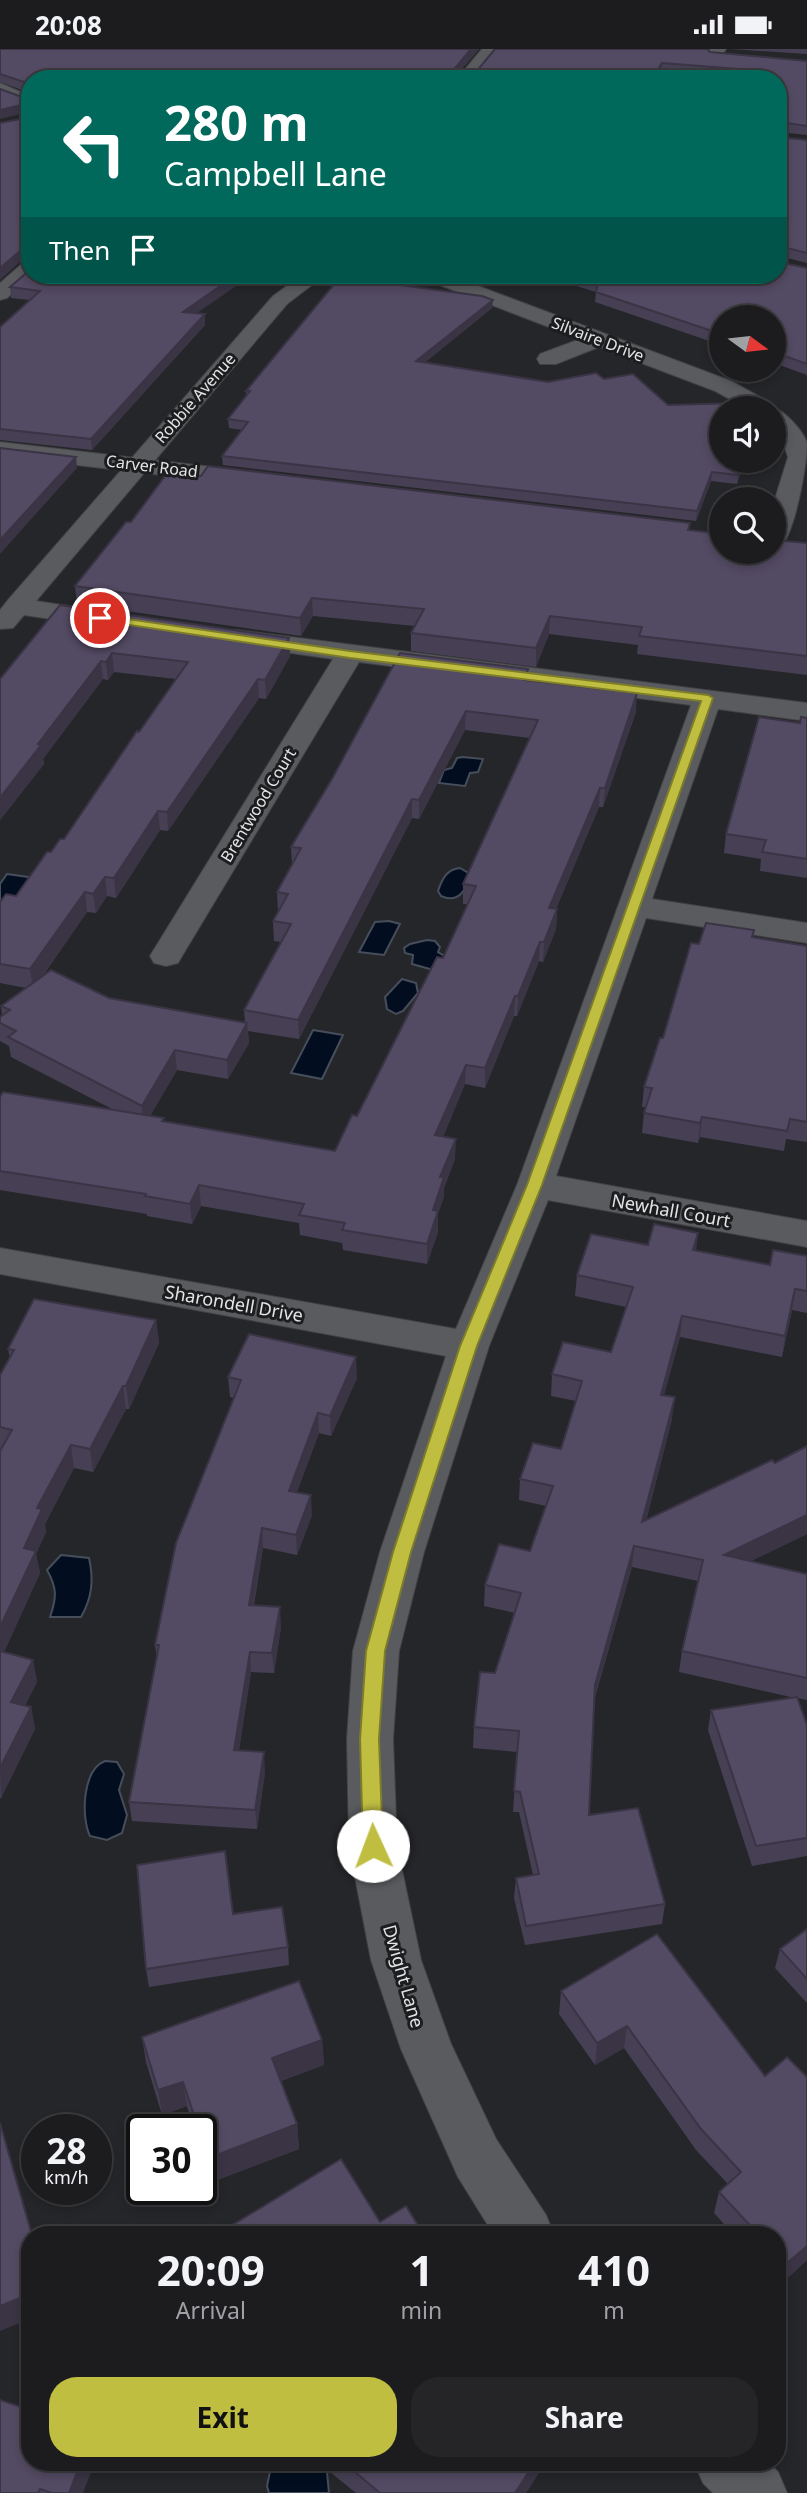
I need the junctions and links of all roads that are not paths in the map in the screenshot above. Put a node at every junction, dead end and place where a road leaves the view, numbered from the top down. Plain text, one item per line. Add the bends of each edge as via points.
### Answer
1 (491, 49) edge
2 (720, 53) edge
3 (473, 70) edge
4 (706, 70) edge
5 (0, 88) edge
6 (21, 98) edge
7 (21, 275) edge
8 (302, 284) edge
9 (455, 284) edge
10 (0, 294) edge
11 (599, 339) junction
12 (548, 359) dead end
13 (741, 396) edge
14 (786, 430) edge
15 (0, 449) edge
16 (137, 464) junction
17 (272, 481) edge
18 (786, 518) edge
19 (9, 616) edge
20 (128, 622) edge
21 (211, 634) edge
22 (350, 654) junction
23 (708, 698) junction
24 (807, 712) edge
25 (633, 906) junction
26 (807, 933) edge
27 (166, 956) dead end
28 (535, 1185) junction
29 (807, 1234) edge
30 (0, 1261) edge
31 (469, 1346) junction
32 (520, 2226) edge

1 - 3 street
2 - 4 street
5 - 6 street
7 - 10 street
8 - 16 street, Robbie Avenue via 280,300
9 - 11 street, Silvaire Drive
11 - 12 street
11 - 13 street, Silvaire Drive
14 - 18 street via 800,457
15 - 16 street, Carver Road
16 - 17 street, Carver Road
16 - 19 street, Robbie Avenue
19 - 20 street
21 - 22 street
22 - 23 street
22 - 27 street, Brentwood Court
23 - 24 street
23 - 25 street, Dwight Lane
25 - 26 street
25 - 28 street, Dwight Lane
28 - 29 street, Newhall Court
28 - 31 street, Dwight Lane
30 - 31 street, Sharondell Drive
31 - 32 street, Dwight Lane via 402,1552 376,1651 370,1739 373,1846 396,1960 426,2049 477,2158

